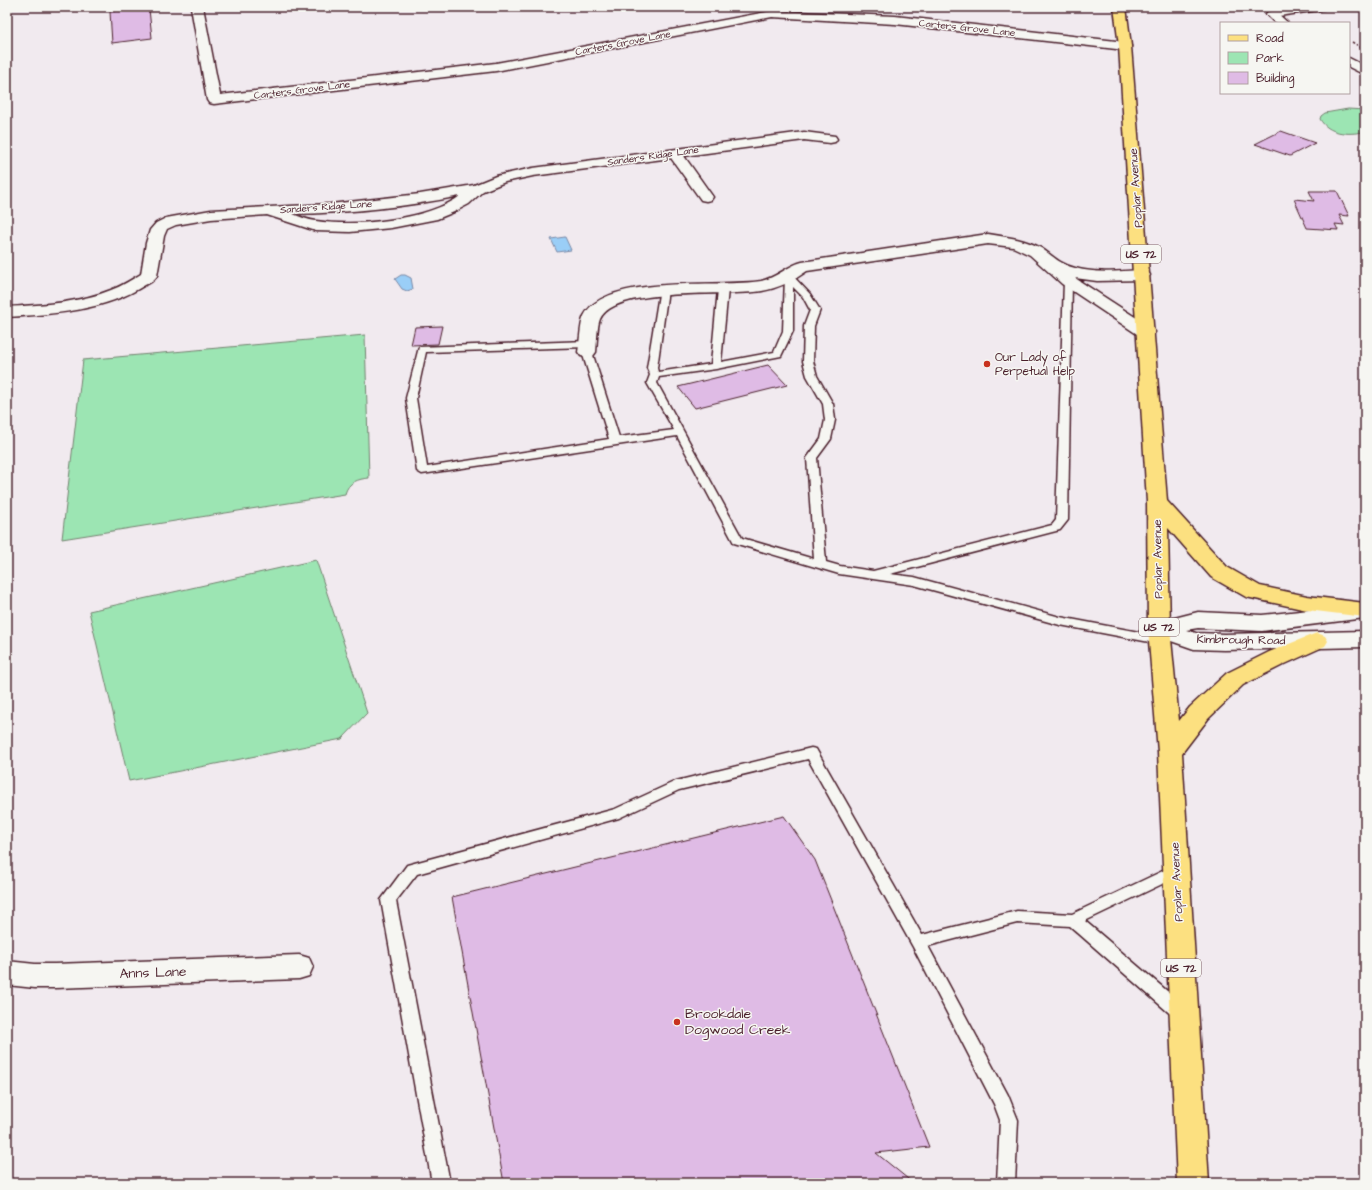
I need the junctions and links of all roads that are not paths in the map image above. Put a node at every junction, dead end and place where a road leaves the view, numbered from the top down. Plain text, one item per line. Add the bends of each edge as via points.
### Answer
1 (197, 7) edge
2 (1120, 7) edge
3 (1320, 7) edge
4 (1281, 22) edge
5 (1125, 46) junction
6 (1350, 63) edge
7 (1365, 71) edge
8 (830, 139) dead end
9 (675, 153) junction
10 (478, 188) junction
11 (706, 197) dead end
12 (269, 211) junction
13 (1052, 265) junction
14 (1142, 275) junction
15 (789, 277) junction
16 (1068, 281) junction
17 (722, 289) junction
18 (663, 290) junction
19 (7, 312) edge
20 (1146, 332) junction
21 (588, 348) junction
22 (716, 366) junction
23 (655, 375) junction
24 (680, 432) junction
25 (615, 441) junction
26 (1157, 502) junction
27 (820, 565) junction
28 (871, 575) junction
29 (1365, 611) edge
30 (1159, 634) junction
31 (1365, 639) edge
32 (1317, 641) junction
33 (1170, 752) junction
34 (1176, 871) junction
35 (1073, 920) junction
36 (918, 942) junction
37 (299, 967) dead end
38 (7, 973) edge
39 (1184, 1015) junction
40 (441, 1183) edge
41 (1006, 1183) edge
42 (1192, 1183) edge

1 - 5 street, Carters Grove Lane via 214,100 496,67 772,14 895,20
2 - 5 main road, Poplar Avenue / US 72
3 - 4 street via 1272,14
5 - 14 main road, Poplar Avenue / US 72
6 - 7 street
8 - 9 street, Sanders Ridge Lane via 804,136
9 - 10 street, Sanders Ridge Lane via 533,172 501,179
9 - 11 street
10 - 12 street, Sanders Ridge Lane via 459,193 364,205
10 - 12 street, Sanders Ridge Lane via 462,203 433,215 396,223 359,227 316,226
12 - 19 street, Sanders Ridge Lane via 230,212 176,220 162,225 155,236 149,276 127,289 97,300
13 - 14 street via 1072,273 1097,276
13 - 15 street via 1036,252 1017,243 988,239 802,267
13 - 16 street
14 - 20 main road, Poplar Avenue / US 72
15 - 17 street via 763,286
15 - 22 lane via 788,331 778,354
15 - 27 lane via 807,296 815,310 809,326 808,361 812,376 828,404 830,420 826,439 812,458
16 - 20 street
16 - 28 lane via 1062,520 1056,528
17 - 18 street
17 - 22 lane
18 - 21 street via 633,293 603,305 592,316
18 - 23 lane via 652,368
20 - 26 main road, Poplar Avenue / US 72
21 - 25 lane
21 - 25 lane via 422,349 411,398 422,471
22 - 23 lane
23 - 24 lane via 652,383
24 - 25 lane
24 - 27 lane via 738,540
26 - 29 main road via 1219,572 1254,592
26 - 30 main road, Poplar Avenue / US 72
27 - 28 lane
28 - 30 lane via 914,581 1060,621
29 - 30 street, Kimbrough Road via 1262,623 1198,620
30 - 32 street, Kimbrough Road via 1194,641
30 - 33 main road, Poplar Avenue / US 72
31 - 32 street, Kimbrough Road
32 - 33 main road via 1235,679 1199,713
33 - 34 main road, Poplar Avenue / US 72
34 - 35 lane
34 - 39 main road, Poplar Avenue / US 72
35 - 36 lane via 1018,917
35 - 39 lane
36 - 40 lane via 811,753 676,786 618,813 412,869 388,900
36 - 41 lane via 1002,1101 1009,1120
37 - 38 street, Anns Lane via 55,976
39 - 42 main road, Poplar Avenue / US 72

